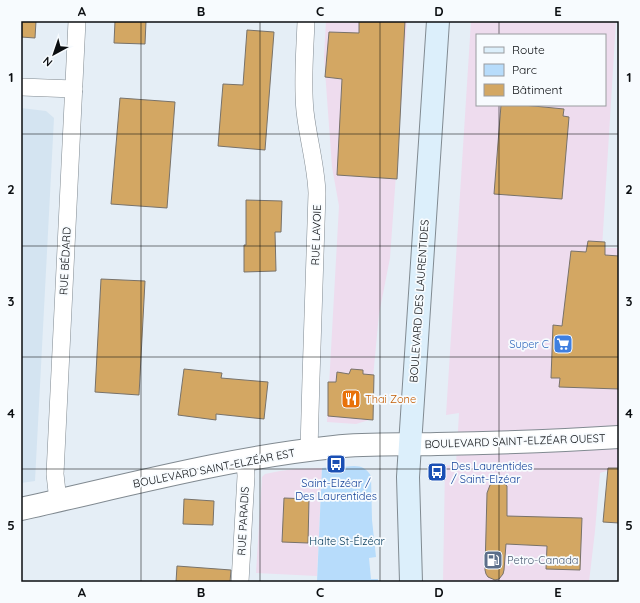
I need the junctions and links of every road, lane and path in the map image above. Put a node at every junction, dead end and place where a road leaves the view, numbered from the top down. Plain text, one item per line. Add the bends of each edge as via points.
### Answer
1 (77, 21) edge
2 (306, 21) edge
3 (438, 21) edge
4 (21, 87) edge
5 (74, 89) junction
6 (619, 437) edge
7 (410, 445) junction
8 (309, 450) junction
9 (245, 460) junction
10 (58, 501) junction
11 (21, 509) edge
12 (240, 582) edge
13 (411, 582) edge

1 - 5 street, RUE BÉDARD
2 - 8 street, RUE LAVOIE via 304,93 317,193
3 - 7 main road, BOULEVARD DES LAURENTIDES
4 - 5 street
5 - 10 street, RUE BÉDARD via 55,474
6 - 7 street, BOULEVARD SAINT-ELZÉAR OUEST
7 - 8 street, BOULEVARD SAINT-ELZÉAR EST via 353,445
7 - 13 main road, BOULEVARD DES LAURENTIDES via 408,477
8 - 9 street, BOULEVARD SAINT-ELZÉAR EST
9 - 10 street, BOULEVARD SAINT-ELZÉAR EST
9 - 12 street, RUE PARADIS
10 - 11 street, BOULEVARD SAINT-ELZÉAR EST

